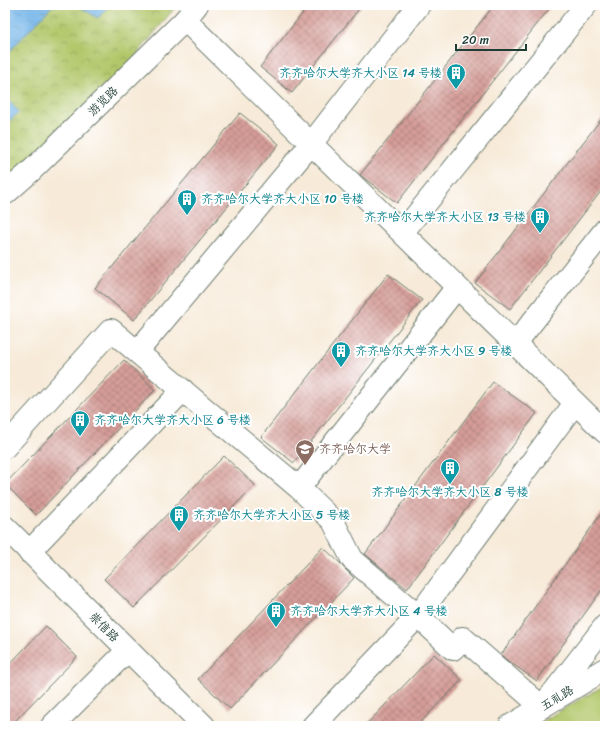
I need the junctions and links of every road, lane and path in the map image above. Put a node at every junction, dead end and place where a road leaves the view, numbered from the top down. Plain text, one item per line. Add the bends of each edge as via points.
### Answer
1 (419, 5) edge
2 (586, 5) edge
3 (191, 13) edge
4 (311, 144) junction
5 (5, 194) edge
6 (605, 230) edge
7 (402, 232) junction
8 (457, 287) junction
9 (515, 344) junction
10 (137, 352) junction
11 (183, 390) junction
12 (575, 403) junction
13 (605, 432) edge
14 (5, 447) edge
15 (299, 488) junction
16 (5, 527) edge
17 (29, 552) junction
18 (418, 616) junction
19 (605, 626) edge
20 (128, 650) junction
21 (605, 669) edge
22 (542, 707) junction
23 (52, 726) edge
24 (204, 726) edge
25 (312, 726) edge
26 (510, 726) edge

1 - 4 street
2 - 7 street
3 - 4 street
3 - 5 street, 游览路
4 - 7 street
4 - 10 street
6 - 9 street
7 - 8 street
8 - 9 street
8 - 15 street
9 - 12 street
10 - 11 street
10 - 14 street via 111,330
11 - 15 street
11 - 17 street
12 - 13 street
12 - 18 street
15 - 18 street via 333,522 352,559
16 - 17 street, 崇信路
17 - 20 street, 崇信路
18 - 22 street via 453,649 463,638
18 - 25 street
19 - 22 street
20 - 23 street
20 - 24 street, 崇信路
21 - 22 street, 五礼路
22 - 26 street, 五礼路

